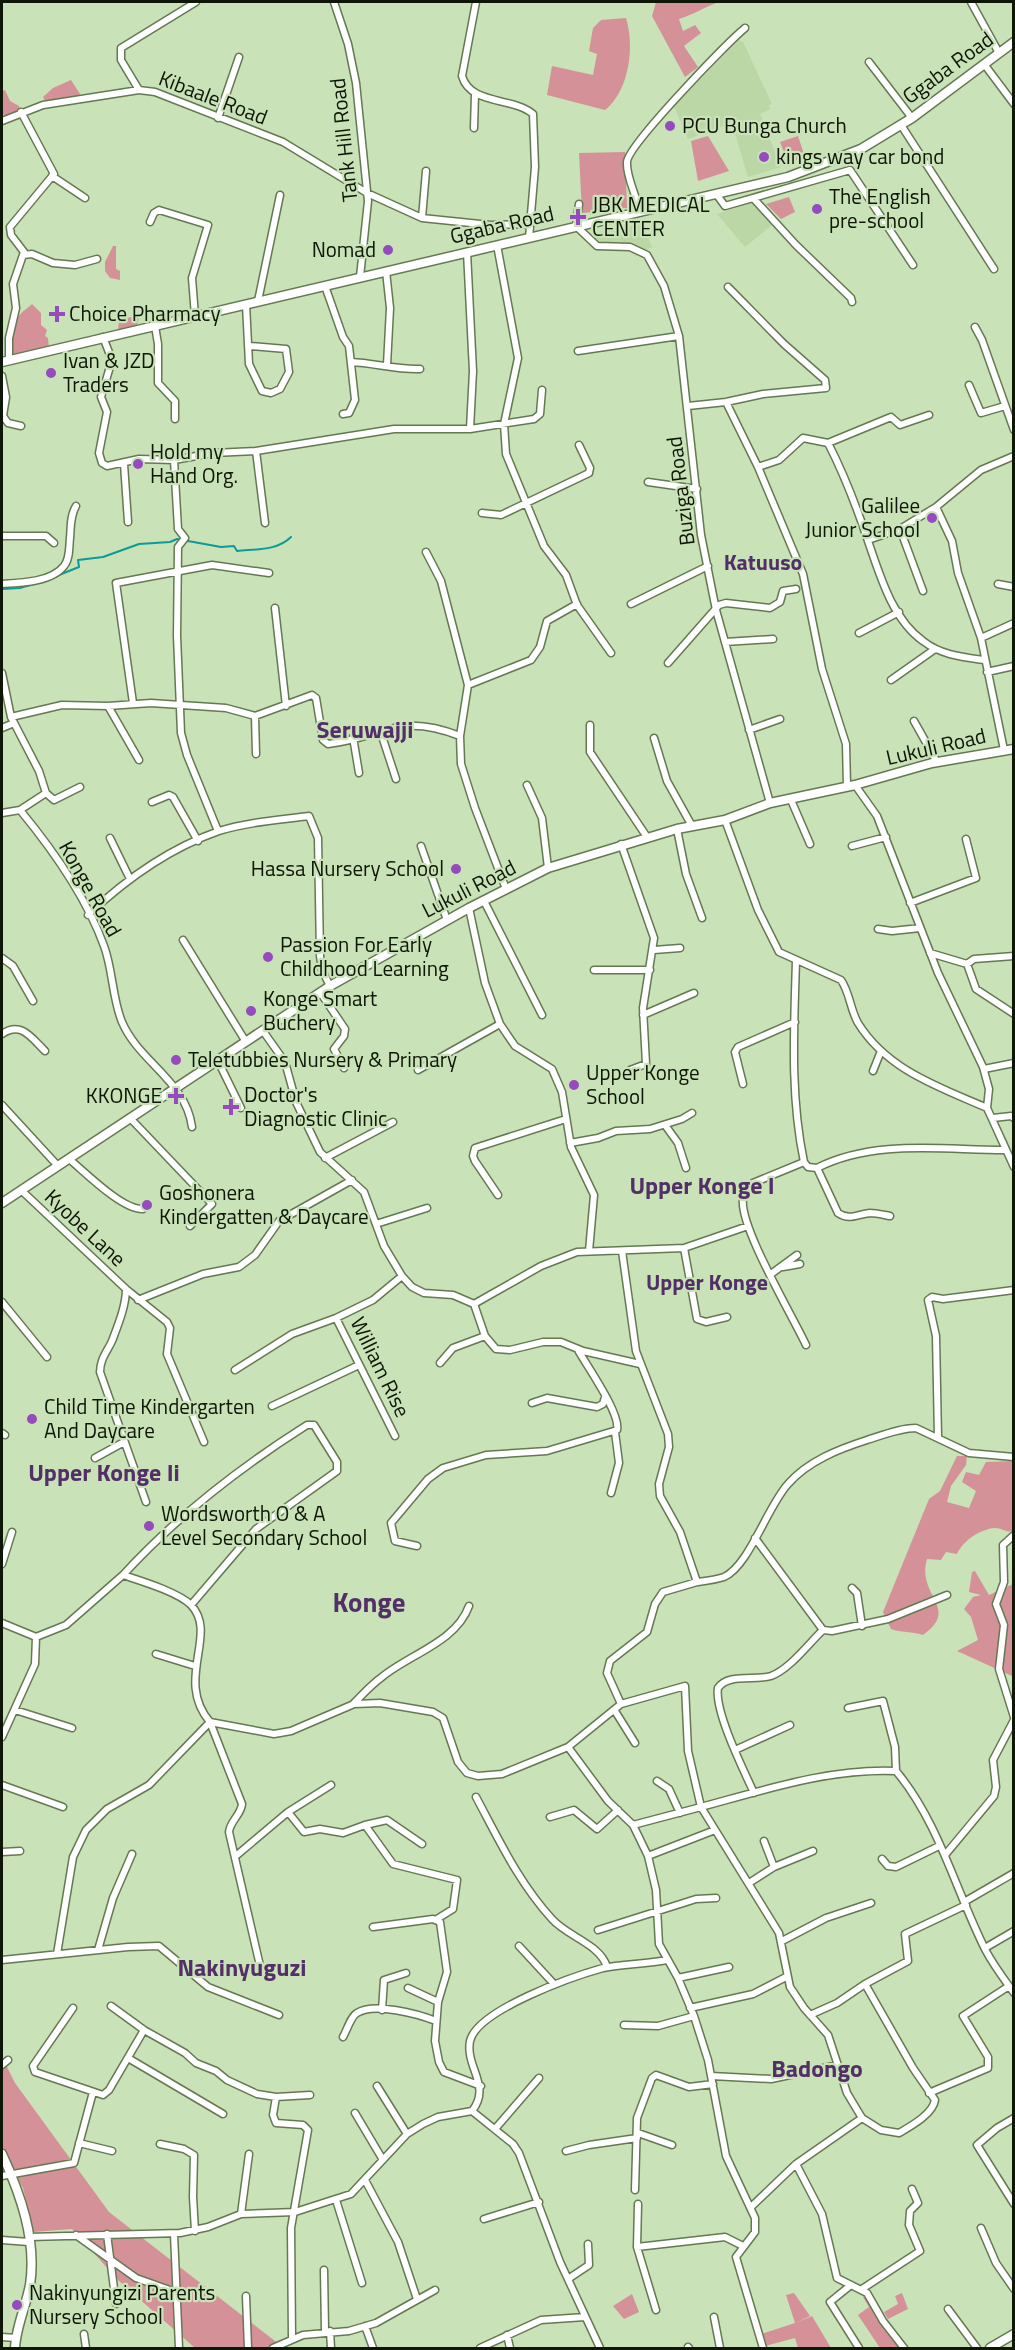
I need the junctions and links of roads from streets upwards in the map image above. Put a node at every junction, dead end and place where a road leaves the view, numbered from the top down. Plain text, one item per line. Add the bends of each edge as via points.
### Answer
1 (196, 2) edge
2 (334, 2) edge
3 (476, 2) edge
4 (971, 2) edge
5 (746, 28) dead end
6 (1014, 42) edge
7 (999, 53) junction
8 (239, 57) dead end
9 (868, 62) dead end
10 (984, 64) junction
11 (139, 90) junction
12 (475, 94) junction
13 (1014, 104) edge
14 (21, 112) junction
15 (218, 118) junction
16 (912, 118) junction
17 (2, 119) edge
18 (901, 125) junction
19 (474, 128) dead end
20 (426, 171) dead end
21 (52, 176) junction
22 (367, 193) junction
23 (280, 195) dead end
24 (717, 195) junction
25 (85, 198) dead end
26 (754, 199) junction
27 (579, 204) dead end
28 (639, 211) junction
29 (422, 218) junction
30 (150, 222) dead end
31 (530, 224) junction
32 (576, 226) junction
33 (529, 238) junction
34 (497, 245) junction
35 (23, 251) junction
36 (467, 252) junction
37 (97, 259) dead end
38 (914, 265) dead end
39 (994, 268) dead end
40 (386, 271) junction
41 (360, 278) junction
42 (325, 286) junction
43 (728, 287) dead end
44 (258, 301) junction
45 (852, 302) dead end
46 (246, 304) junction
47 (195, 316) junction
48 (155, 326) junction
49 (975, 327) dead end
50 (679, 336) junction
51 (103, 337) junction
52 (250, 346) junction
53 (578, 351) dead end
54 (5, 361) edge
55 (351, 362) junction
56 (387, 365) junction
57 (420, 369) dead end
58 (2, 376) edge
59 (969, 385) dead end
60 (542, 390) dead end
61 (726, 402) junction
62 (688, 406) junction
63 (1005, 406) junction
64 (343, 414) dead end
65 (929, 415) dead end
66 (175, 419) dead end
67 (504, 424) junction
68 (21, 426) dead end
69 (470, 429) junction
70 (1014, 430) edge
71 (828, 443) junction
72 (579, 445) dead end
73 (256, 451) junction
74 (1014, 456) edge
75 (174, 460) junction
76 (124, 464) junction
77 (758, 466) junction
78 (648, 482) dead end
79 (697, 489) junction
80 (526, 501) junction
81 (76, 506) dead end
82 (936, 507) junction
83 (482, 513) dead end
84 (128, 522) dead end
85 (265, 523) dead end
86 (900, 530) junction
87 (2, 536) edge
88 (868, 540) junction
89 (54, 543) dead end
90 (426, 552) dead end
91 (708, 566) junction
92 (178, 572) junction
93 (269, 573) dead end
94 (2, 584) edge
95 (998, 584) dead end
96 (1014, 587) edge
97 (796, 589) dead end
98 (923, 591) dead end
99 (577, 604) junction
100 (631, 604) dead end
101 (274, 608) dead end
102 (716, 610) junction
103 (898, 612) junction
104 (1014, 623) edge
105 (859, 633) dead end
106 (981, 638) junction
107 (773, 639) dead end
108 (725, 642) junction
109 (935, 649) junction
110 (611, 653) dead end
111 (984, 660) junction
112 (668, 663) dead end
113 (1014, 666) edge
114 (987, 672) junction
115 (2, 673) edge
116 (891, 680) dead end
117 (468, 685) junction
118 (133, 703) junction
119 (179, 704) junction
120 (108, 706) junction
121 (286, 706) junction
122 (255, 716) junction
123 (780, 719) dead end
124 (13, 720) junction
125 (914, 721) dead end
126 (590, 725) dead end
127 (2, 728) edge
128 (380, 730) junction
129 (749, 730) junction
130 (460, 736) junction
131 (353, 737) junction
132 (654, 738) dead end
133 (1014, 749) edge
134 (1004, 750) junction
135 (255, 754) dead end
136 (139, 760) dead end
137 (937, 762) junction
138 (359, 773) dead end
139 (396, 779) dead end
140 (527, 785) dead end
141 (851, 785) junction
142 (80, 787) dead end
143 (46, 793) junction
144 (791, 800) junction
145 (152, 802) dead end
146 (770, 803) junction
147 (20, 810) junction
148 (2, 813) edge
149 (724, 820) junction
150 (692, 826) junction
151 (677, 829) junction
152 (218, 831) junction
153 (647, 837) junction
154 (886, 837) junction
155 (110, 838) dead end
156 (966, 839) dead end
157 (198, 841) junction
158 (621, 844) junction
159 (810, 844) dead end
160 (422, 846) dead end
161 (852, 846) dead end
162 (548, 868) junction
163 (130, 879) junction
164 (506, 889) junction
165 (484, 901) junction
166 (910, 903) junction
167 (469, 908) junction
168 (88, 915) junction
169 (702, 918) dead end
170 (447, 920) junction
171 (878, 928) dead end
172 (920, 928) junction
173 (183, 940) dead end
174 (680, 948) dead end
175 (654, 950) junction
176 (930, 953) junction
177 (1014, 956) edge
178 (2, 957) edge
179 (796, 961) junction
180 (967, 964) junction
181 (594, 970) dead end
182 (650, 970) junction
183 (330, 986) junction
184 (320, 992) junction
185 (694, 993) dead end
186 (33, 1001) dead end
187 (1014, 1014) edge
188 (543, 1015) dead end
189 (643, 1015) junction
190 (795, 1022) junction
191 (500, 1024) junction
192 (263, 1031) junction
193 (2, 1034) edge
194 (246, 1042) junction
195 (45, 1051) dead end
196 (881, 1051) junction
197 (218, 1061) junction
198 (1014, 1063) edge
199 (344, 1068) dead end
200 (984, 1069) junction
201 (418, 1070) dead end
202 (630, 1070) dead end
203 (873, 1071) dead end
204 (743, 1084) dead end
205 (177, 1088) junction
206 (2, 1105) edge
207 (241, 1108) dead end
208 (987, 1108) junction
209 (692, 1113) dead end
210 (1013, 1115) edge
211 (130, 1118) junction
212 (993, 1118) junction
213 (566, 1119) junction
214 (393, 1122) dead end
215 (665, 1125) junction
216 (192, 1127) dead end
217 (570, 1143) junction
218 (1004, 1150) junction
219 (325, 1158) junction
220 (69, 1159) junction
221 (804, 1162) junction
222 (58, 1166) junction
223 (1014, 1167) edge
224 (686, 1168) dead end
225 (817, 1168) junction
226 (352, 1180) junction
227 (21, 1190) junction
228 (498, 1195) dead end
229 (2, 1203) edge
230 (427, 1208) dead end
231 (143, 1209) dead end
232 (890, 1216) dead end
233 (376, 1224) junction
234 (190, 1226) dead end
235 (748, 1226) junction
236 (684, 1248) junction
237 (589, 1251) junction
238 (622, 1251) junction
239 (797, 1255) dead end
240 (800, 1264) dead end
241 (780, 1267) junction
242 (771, 1274) junction
243 (402, 1276) junction
244 (126, 1289) junction
245 (1014, 1290) edge
246 (138, 1300) junction
247 (2, 1302) edge
248 (474, 1304) junction
249 (336, 1317) junction
250 (727, 1317) dead end
251 (485, 1336) junction
252 (806, 1345) dead end
253 (578, 1350) junction
254 (47, 1357) dead end
255 (440, 1363) dead end
256 (640, 1364) junction
257 (359, 1365) junction
258 (235, 1370) dead end
259 (605, 1397) junction
260 (532, 1403) dead end
261 (272, 1406) dead end
262 (615, 1432) junction
263 (395, 1436) dead end
264 (938, 1438) junction
265 (124, 1442) junction
266 (204, 1442) dead end
267 (1014, 1457) edge
268 (95, 1458) dead end
269 (611, 1493) dead end
270 (146, 1502) dead end
271 (12, 1532) dead end
272 (1014, 1535) edge
273 (755, 1538) junction
274 (417, 1546) dead end
275 (2, 1564) edge
276 (123, 1575) junction
277 (697, 1582) junction
278 (852, 1588) dead end
279 (947, 1594) dead end
280 (191, 1605) junction
281 (469, 1606) dead end
282 (2, 1623) edge
283 (862, 1626) junction
284 (823, 1630) junction
285 (36, 1637) junction
286 (156, 1654) dead end
287 (195, 1666) junction
288 (354, 1704) junction
289 (621, 1704) junction
290 (848, 1708) dead end
291 (15, 1710) junction
292 (615, 1711) junction
293 (1014, 1719) edge
294 (210, 1722) junction
295 (790, 1725) dead end
296 (72, 1728) dead end
297 (2, 1737) edge
298 (635, 1743) dead end
299 (568, 1747) junction
300 (735, 1750) junction
301 (896, 1770) junction
302 (657, 1781) dead end
303 (2, 1785) edge
304 (332, 1785) dead end
305 (754, 1793) junction
306 (476, 1797) dead end
307 (63, 1806) dead end
308 (701, 1807) junction
309 (618, 1810) junction
310 (288, 1812) junction
311 (680, 1813) junction
312 (550, 1817) dead end
313 (365, 1825) junction
314 (633, 1825) junction
315 (715, 1830) junction
316 (764, 1840) dead end
317 (422, 1844) dead end
318 (939, 1846) junction
319 (20, 1851) dead end
320 (813, 1851) dead end
321 (2, 1852) edge
322 (132, 1854) dead end
323 (945, 1855) junction
324 (237, 1856) junction
325 (648, 1856) junction
326 (882, 1859) dead end
327 (774, 1867) junction
328 (1014, 1873) edge
329 (749, 1883) junction
330 (716, 1898) dead end
331 (871, 1903) dead end
332 (965, 1904) junction
333 (658, 1911) junction
334 (437, 1919) junction
335 (373, 1927) dead end
336 (598, 1930) dead end
337 (1014, 1932) edge
338 (782, 1941) junction
339 (519, 1946) dead end
340 (985, 1948) junction
341 (98, 1950) junction
342 (57, 1954) junction
343 (667, 1959) junction
344 (2, 1960) edge
345 (607, 1967) junction
346 (729, 1967) dead end
347 (261, 1970) dead end
348 (406, 1973) dead end
349 (786, 1977) junction
350 (678, 1978) junction
351 (554, 1984) junction
352 (866, 1984) junction
353 (1009, 1986) junction
354 (408, 1988) dead end
355 (1014, 1993) edge
356 (438, 2002) junction
357 (111, 2006) dead end
358 (73, 2008) dead end
359 (690, 2008) junction
360 (382, 2010) junction
361 (279, 2015) dead end
362 (810, 2015) junction
363 (694, 2016) junction
364 (436, 2021) junction
365 (624, 2025) dead end
366 (144, 2030) junction
367 (343, 2037) dead end
368 (128, 2058) junction
369 (8, 2060) dead end
370 (2, 2065) edge
371 (838, 2065) junction
372 (711, 2076) junction
373 (538, 2078) dead end
374 (713, 2084) junction
375 (378, 2086) dead end
376 (481, 2086) junction
377 (93, 2092) junction
378 (929, 2093) junction
379 (310, 2095) dead end
380 (276, 2097) junction
381 (472, 2111) junction
382 (355, 2113) dead end
383 (223, 2114) dead end
384 (862, 2118) junction
385 (1014, 2118) edge
386 (495, 2129) junction
387 (407, 2134) junction
388 (637, 2136) junction
389 (79, 2143) junction
390 (160, 2144) dead end
391 (672, 2145) dead end
392 (112, 2151) dead end
393 (566, 2151) dead end
394 (2, 2154) edge
395 (249, 2154) dead end
396 (383, 2160) junction
397 (796, 2164) junction
398 (6, 2174) edge
399 (365, 2180) junction
400 (912, 2189) dead end
401 (635, 2190) dead end
402 (336, 2200) junction
403 (539, 2202) junction
404 (638, 2204) dead end
405 (1014, 2204) edge
406 (751, 2207) junction
407 (295, 2212) junction
408 (241, 2214) junction
409 (484, 2218) dead end
410 (981, 2228) dead end
411 (195, 2231) junction
412 (107, 2234) junction
413 (174, 2234) junction
414 (76, 2235) junction
415 (29, 2239) junction
416 (2, 2240) edge
417 (588, 2244) dead end
418 (743, 2246) junction
419 (636, 2247) junction
420 (110, 2260) junction
421 (324, 2270) dead end
422 (567, 2279) junction
423 (362, 2283) dead end
424 (851, 2285) junction
425 (862, 2289) junction
426 (1014, 2289) edge
427 (435, 2290) dead end
428 (178, 2293) junction
429 (246, 2296) dead end
430 (417, 2299) junction
431 (116, 2304) dead end
432 (948, 2309) dead end
433 (656, 2310) dead end
434 (585, 2317) junction
435 (714, 2317) dead end
436 (365, 2326) junction
437 (328, 2331) junction
438 (84, 2334) dead end
439 (1014, 2334) edge
440 (507, 2336) junction
441 (2, 2337) edge
442 (16, 2338) junction
443 (291, 2338) junction
444 (15, 2349) edge
445 (86, 2349) edge
446 (179, 2349) edge
447 (248, 2349) edge
448 (273, 2349) edge
449 (331, 2349) edge
450 (373, 2349) edge
451 (480, 2349) edge
452 (510, 2349) edge
453 (600, 2349) edge
454 (720, 2349) edge
455 (763, 2349) edge
456 (859, 2349) edge
457 (904, 2349) edge
458 (977, 2349) edge
459 (990, 2349) edge

1 - 11 street via 121,48 121,60
2 - 22 street, Tank Hill Road via 356,83
3 - 12 street via 462,76 464,84
4 - 7 street
5 - 28 street via 647,131 628,157
6 - 7 street, Ggaba Road
7 - 10 street, Ggaba Road
8 - 15 street
9 - 16 street
10 - 13 street
10 - 16 street, Ggaba Road
11 - 14 street, Kibaale Road
11 - 15 street, Kibaale Road via 155,92
12 - 19 street
12 - 31 street via 521,106 533,114 535,167
14 - 17 street, Kibaale Road
14 - 21 street via 54,171
15 - 22 street, Kibaale Road via 283,142
16 - 18 street, Ggaba Road
18 - 24 street, Ggaba Road via 861,149 813,169
18 - 39 street
20 - 29 street
21 - 25 street
21 - 35 street via 11,226 10,233
22 - 29 street, Kibaale Road
22 - 41 street, Tank Hill Road
23 - 44 street
24 - 26 street via 725,206
24 - 28 street, Ggaba Road
26 - 38 street via 850,170
26 - 45 street
27 - 32 street
28 - 32 street, Ggaba Road
29 - 31 street, Kibaale Road via 490,225
30 - 47 street via 159,210 208,225 192,278
31 - 33 street
32 - 33 street, Ggaba Road
32 - 50 street, Buziga Road via 597,246 630,247 647,255 664,286
33 - 34 street, Ggaba Road
34 - 36 street, Ggaba Road
34 - 67 street via 518,358
35 - 37 street via 53,263 75,265
35 - 54 street via 13,284 16,308
36 - 40 street, Ggaba Road
36 - 69 street via 472,351
40 - 41 street, Ggaba Road
40 - 56 street via 390,308
41 - 42 street, Ggaba Road
42 - 44 street, Ggaba Road
42 - 55 street via 349,346
43 - 61 street via 825,380 826,388
44 - 46 street, Ggaba Road
46 - 47 street, Ggaba Road
46 - 52 street
47 - 48 street, Ggaba Road
48 - 51 street, Ggaba Road
48 - 66 street via 158,383 175,401
49 - 63 street
50 - 53 street
50 - 62 street, Buziga Road
51 - 54 street, Ggaba Road
51 - 76 street via 112,360 102,392 107,416 99,460 104,465
52 - 52 street via 286,349 289,372 280,389 265,393 259,387 249,364
55 - 56 street
55 - 64 street via 355,400 349,414
56 - 57 street via 401,370
58 - 68 street via 6,397 3,416 8,423
59 - 63 street via 981,413
60 - 67 street via 537,418
61 - 62 street
61 - 77 street
62 - 79 street, Buziga Road
63 - 70 street
65 - 71 street via 900,425 891,417
67 - 69 street
67 - 80 street via 506,454
69 - 73 street via 394,429
71 - 77 street via 803,438 780,460
71 - 88 street
72 - 80 street via 589,473
73 - 75 street
73 - 85 street
74 - 82 street via 965,481
75 - 76 street via 139,459
75 - 92 street via 178,530 185,538 178,545
76 - 84 street
77 - 141 street via 803,574 822,669 846,744
78 - 79 street
79 - 91 street, Buziga Road
80 - 83 street via 501,515
80 - 99 street via 550,556 566,575
81 - 94 street via 64,566 51,575
82 - 86 street
82 - 106 street via 952,541 958,573
86 - 88 street
86 - 98 street
87 - 89 street via 46,536
88 - 103 street
90 - 117 street via 441,581
91 - 100 street
91 - 102 street, Buziga Road
92 - 93 street via 217,565
92 - 118 street via 116,583
92 - 119 street
95 - 96 street
97 - 102 street via 783,591 780,602 770,608 726,603
99 - 110 street
99 - 117 street via 546,621 540,647 531,660
101 - 121 street
102 - 108 street, Buziga Road
102 - 112 street
103 - 105 street
103 - 109 street via 910,630
104 - 106 street
106 - 111 street
107 - 108 street
108 - 129 street, Buziga Road
109 - 111 street
109 - 116 street
111 - 114 street
113 - 114 street
114 - 134 street
115 - 124 street
117 - 130 street
118 - 119 street
118 - 120 street
119 - 122 street via 232,709
119 - 152 street via 183,744
120 - 124 street via 62,705
120 - 136 street
121 - 122 street
121 - 131 street via 314,695 324,742
122 - 135 street
123 - 129 street
124 - 127 street
124 - 143 street
125 - 137 street
126 - 153 street via 590,752
128 - 130 street via 407,724
128 - 131 street
128 - 139 street
129 - 146 street, Buziga Road
130 - 164 street via 467,786
131 - 138 street
132 - 150 street via 668,780
133 - 134 street, Lukuli Road
134 - 137 street, Lukuli Road
137 - 141 street, Lukuli Road
140 - 162 street via 542,818
141 - 144 street, Lukuli Road
141 - 154 street via 872,806
142 - 143 street via 54,800
143 - 147 street
144 - 146 street, Lukuli Road
144 - 159 street
145 - 157 street via 173,797
146 - 149 street, Lukuli Road
147 - 148 street
147 - 168 street, Konge Road via 63,867
149 - 150 street, Lukuli Road
149 - 179 street via 771,941 779,952
150 - 151 street, Lukuli Road
151 - 153 street, Lukuli Road
151 - 169 street via 686,874
152 - 157 street
152 - 183 street via 309,816 318,838 320,956
153 - 158 street, Lukuli Road
154 - 161 street
154 - 166 street
155 - 163 street
156 - 166 street via 976,878
157 - 163 street
158 - 162 street, Lukuli Road
158 - 175 street via 654,934
160 - 170 street
162 - 164 street, Lukuli Road
163 - 168 street
164 - 165 street, Lukuli Road
165 - 167 street, Lukuli Road
165 - 188 street
166 - 172 street
167 - 170 street, Lukuli Road
167 - 191 street via 484,983
168 - 205 street, Konge Road via 104,946 122,1022
170 - 183 street, Lukuli Road
171 - 172 street
172 - 176 street
173 - 194 street
174 - 175 street
175 - 182 street
176 - 180 street
176 - 200 street
177 - 180 street via 974,959
178 - 186 street via 13,966
179 - 190 street
179 - 196 street via 841,980 857,1020
180 - 187 street via 976,989
181 - 182 street
182 - 189 street
183 - 184 street, Lukuli Road
184 - 192 street, Lukuli Road
184 - 199 street via 345,1029 334,1049
185 - 189 street
189 - 202 street via 646,1064
190 - 204 street via 738,1047 735,1052
190 - 221 street via 796,1114
191 - 201 street
191 - 213 street via 515,1046 552,1069 562,1092
192 - 194 street, Lukuli Road
192 - 219 street via 285,1062 296,1102
193 - 195 street via 13,1028 22,1029
194 - 197 street, Lukuli Road
196 - 203 street
196 - 208 street via 925,1081
197 - 205 street, Lukuli Road
197 - 207 street
198 - 200 street
200 - 208 street via 989,1089
205 - 211 street, Lukuli Road
205 - 216 street, Konge Road via 188,1108
206 - 222 street
208 - 212 street
209 - 215 street
210 - 212 street
211 - 220 street, Lukuli Road
211 - 234 street via 212,1204
212 - 218 street
213 - 217 street
213 - 228 street via 476,1148 475,1161
214 - 219 street
215 - 217 street via 616,1131
215 - 224 street via 678,1143
217 - 237 street via 594,1194
218 - 223 street
218 - 225 street via 859,1151
219 - 226 street
220 - 222 street, Lukuli Road
220 - 231 street via 122,1201
221 - 225 street via 807,1167
221 - 235 street via 747,1189 742,1201
222 - 227 street, Lukuli Road
225 - 232 street via 838,1212 851,1218 871,1213
226 - 233 street via 364,1192
226 - 246 street via 279,1221 255,1255 239,1267 212,1271
227 - 229 street, Lukuli Road
227 - 244 street, Kyobe Lane
230 - 233 street
233 - 243 street
235 - 236 street
235 - 242 street
236 - 238 street
236 - 250 street via 697,1319 706,1322
237 - 238 street
237 - 248 street via 541,1266
238 - 256 street
239 - 241 street
240 - 241 street
241 - 242 street
242 - 252 street
243 - 248 street via 424,1293 453,1295
243 - 249 street, William Rise via 373,1300
244 - 246 street, Kyobe Lane
244 - 265 street via 121,1316 100,1365
245 - 264 street via 928,1300 936,1336
246 - 266 street, Kyobe Lane via 170,1328 167,1354
247 - 254 street
248 - 251 street
249 - 257 street, William Rise
249 - 258 street via 292,1334
251 - 253 street via 501,1350 550,1341
251 - 255 street via 453,1348
253 - 256 street
253 - 259 street
256 - 277 street via 669,1440 660,1496 680,1532
257 - 261 street
257 - 263 street, William Rise
259 - 260 street via 597,1407 547,1398
259 - 262 street via 618,1424
262 - 269 street via 619,1463
262 - 274 street via 547,1451 486,1455 442,1468 391,1523 395,1541
264 - 267 street via 969,1453
264 - 273 street via 910,1428 846,1448 815,1463 788,1484
265 - 268 street
265 - 270 street
271 - 275 street
272 - 293 street via 1003,1545 1004,1582 996,1604 1004,1625 1000,1677
273 - 277 street via 727,1575
273 - 284 street
276 - 280 street
276 - 280 street via 220,1483 307,1425 314,1425 337,1462 337,1471 256,1529
276 - 285 street via 66,1625
277 - 289 street via 663,1592 647,1632 610,1661 608,1673
278 - 283 street via 857,1593
279 - 283 street
280 - 287 street via 201,1635
281 - 288 street via 458,1626 381,1677
282 - 285 street
283 - 284 street
284 - 300 street via 780,1671 762,1678 728,1680 720,1685 718,1698
285 - 291 street via 35,1664
286 - 287 street
287 - 294 street via 196,1698
288 - 294 street via 282,1733 267,1734
288 - 299 street via 397,1705 439,1714 458,1762 467,1773 478,1776 502,1774
289 - 292 street
289 - 308 street via 685,1686 688,1751
290 - 301 street via 883,1701 892,1730
291 - 296 street
291 - 297 street
292 - 298 street
292 - 299 street
293 - 323 street via 993,1760 996,1787 992,1800
294 - 324 street via 242,1804 230,1826
294 - 342 street via 149,1785 108,1809 86,1830 73,1857
295 - 300 street
299 - 309 street
300 - 305 street
301 - 305 street via 852,1773
301 - 318 street
302 - 311 street via 669,1789
303 - 307 street
304 - 310 street
305 - 308 street
306 - 345 street via 507,1859 535,1898 564,1930 596,1951
308 - 311 street
308 - 315 street
309 - 312 street via 597,1829 574,1810
309 - 314 street
310 - 313 street via 304,1832 320,1829 340,1833
310 - 324 street
311 - 314 street
313 - 317 street via 387,1820
313 - 334 street via 393,1863 457,1880 453,1909
314 - 325 street
315 - 325 street
315 - 329 street
316 - 327 street
318 - 323 street
318 - 326 street via 896,1867 888,1866
319 - 321 street
320 - 327 street
322 - 341 street via 113,1898
323 - 332 street
324 - 347 street
325 - 333 street
327 - 329 street
328 - 332 street
329 - 338 street
330 - 333 street via 696,1899
331 - 338 street via 826,1918
332 - 340 street
332 - 352 street via 906,1934 908,1961
333 - 336 street
333 - 343 street via 659,1944
334 - 335 street
334 - 356 street via 444,1938 447,1972
337 - 340 street
338 - 349 street
339 - 351 street
340 - 353 street
341 - 342 street
341 - 361 street via 159,1947 208,1988
342 - 344 street
343 - 345 street
343 - 350 street
345 - 351 street
346 - 350 street
348 - 360 street via 384,1980
349 - 359 street via 753,1994
349 - 362 street
350 - 359 street
351 - 376 street via 511,2005 475,2031 470,2047
352 - 362 street
352 - 378 street
353 - 355 street
353 - 378 street via 963,2016 988,2057 988,2068
354 - 356 street
356 - 364 street
357 - 366 street
358 - 377 street via 32,2068
359 - 363 street
360 - 364 street
360 - 367 street via 357,2013
362 - 371 street via 828,2035
363 - 365 street via 658,2026
363 - 372 street
364 - 376 street via 437,2054 444,2072
366 - 368 street
366 - 380 street via 227,2080 257,2094
368 - 377 street via 103,2095
368 - 383 street
369 - 370 street
371 - 372 street via 771,2079
371 - 384 street
372 - 374 street
373 - 386 street
374 - 388 street via 689,2087 654,2076 637,2118
374 - 406 street via 726,2156
375 - 387 street
376 - 381 street
377 - 389 street
378 - 384 street via 935,2100 933,2106 900,2133 881,2130
379 - 380 street
380 - 407 street via 276,2123 303,2125 308,2130
381 - 386 street
381 - 387 street via 433,2119
382 - 396 street
384 - 397 street
385 - 405 street via 977,2145
386 - 403 street via 516,2148
387 - 396 street
388 - 391 street
388 - 393 street
388 - 401 street
389 - 392 street
389 - 398 street via 71,2164
390 - 411 street via 194,2155
394 - 398 street
395 - 408 street
396 - 399 street
397 - 406 street
397 - 424 street via 822,2214 836,2274
398 - 415 street via 22,2205
399 - 402 street via 351,2194
399 - 430 street via 398,2242
400 - 425 street via 918,2203 910,2211 909,2225 920,2251
402 - 407 street
402 - 423 street
403 - 409 street
403 - 422 street
404 - 419 street
406 - 418 street via 756,2227
407 - 408 street
407 - 443 street via 290,2241
408 - 411 street
410 - 426 street via 996,2263
411 - 413 street
412 - 413 street
412 - 414 street
412 - 420 street
413 - 428 street
414 - 415 street
414 - 420 street
415 - 416 street
415 - 442 street via 30,2283
417 - 422 street via 589,2265
418 - 419 street via 720,2237
418 - 455 street via 737,2264
419 - 433 street
420 - 428 street via 136,2278
420 - 431 street
421 - 437 street
422 - 434 street
424 - 425 street
424 - 456 street via 830,2302
425 - 457 street
427 - 430 street
428 - 446 street
429 - 447 street
430 - 436 street
432 - 458 street
434 - 440 street via 549,2319
434 - 453 street
435 - 454 street
436 - 437 street
436 - 450 street
437 - 443 street
437 - 449 street
438 - 445 street
439 - 459 street
440 - 451 street
440 - 452 street
441 - 442 street
442 - 444 street
443 - 448 street

